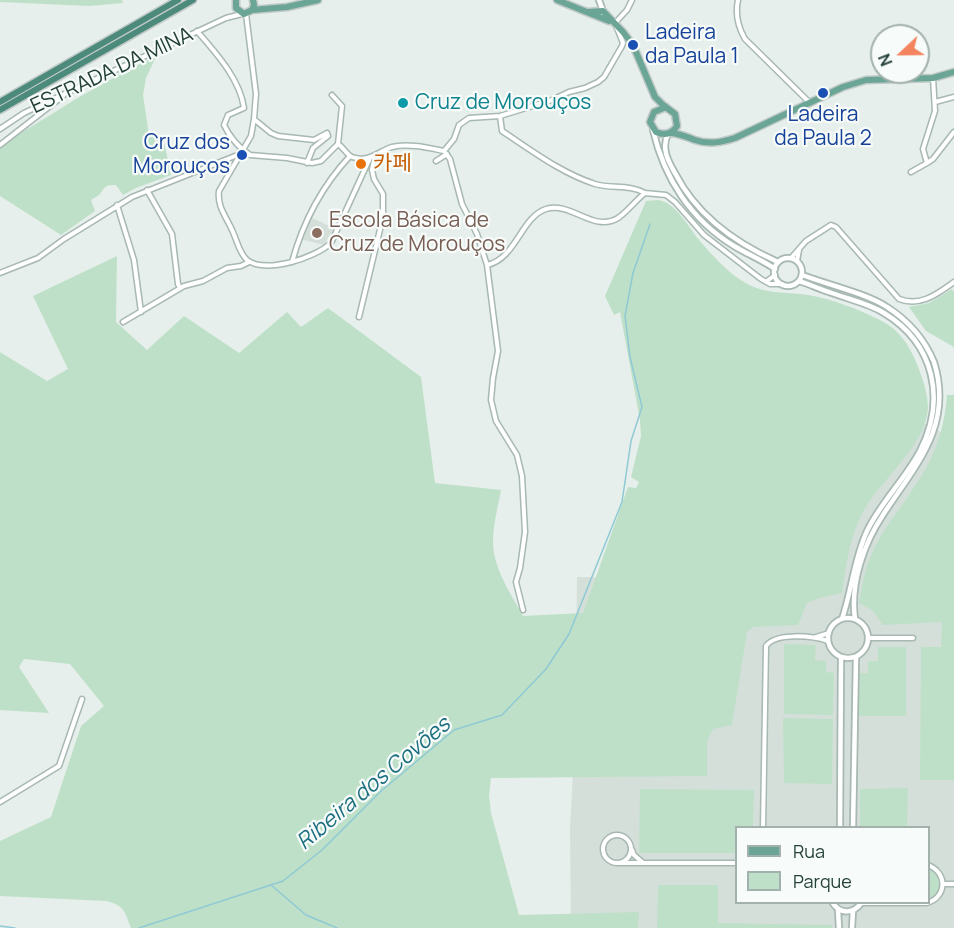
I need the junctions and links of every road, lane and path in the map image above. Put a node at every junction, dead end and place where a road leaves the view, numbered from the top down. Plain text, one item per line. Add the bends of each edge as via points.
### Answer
1 (178, 0) edge
2 (193, 0) edge
3 (228, 0) edge
4 (318, 0) edge
5 (557, 0) edge
6 (632, 0) edge
7 (738, 0) edge
8 (254, 1) edge
9 (599, 1) edge
10 (236, 5) edge
11 (266, 8) junction
12 (603, 11) junction
13 (589, 12) junction
14 (247, 13) junction
15 (597, 16) junction
16 (225, 18) junction
17 (615, 23) junction
18 (197, 31) junction
19 (954, 72) edge
20 (933, 78) junction
21 (66, 94) junction
22 (332, 95) dead end
23 (655, 97) junction
24 (954, 97) edge
25 (0, 102) edge
26 (935, 102) junction
27 (809, 103) junction
28 (666, 107) junction
29 (0, 110) edge
30 (654, 111) junction
31 (500, 116) junction
32 (254, 120) junction
33 (678, 121) junction
34 (0, 129) edge
35 (653, 130) junction
36 (954, 132) edge
37 (670, 133) junction
38 (685, 134) junction
39 (338, 144) junction
40 (0, 146) edge
41 (241, 152) junction
42 (445, 152) junction
43 (351, 156) junction
44 (372, 157) junction
45 (436, 161) dead end
46 (307, 163) junction
47 (927, 163) junction
48 (911, 172) dead end
49 (147, 190) junction
50 (645, 193) junction
51 (117, 206) junction
52 (799, 249) junction
53 (790, 258) junction
54 (797, 261) junction
55 (249, 262) junction
56 (292, 262) junction
57 (778, 262) junction
58 (487, 265) junction
59 (775, 272) junction
60 (0, 273) edge
61 (802, 275) junction
62 (799, 281) junction
63 (766, 282) junction
64 (954, 282) edge
65 (782, 284) junction
66 (180, 288) junction
67 (141, 312) junction
68 (359, 317) dead end
69 (123, 322) dead end
70 (523, 610) dead end
71 (842, 619) junction
72 (855, 619) junction
73 (829, 633) junction
74 (816, 637) junction
75 (868, 638) junction
76 (913, 638) dead end
77 (828, 641) junction
78 (856, 657) junction
79 (842, 658) junction
80 (82, 699) dead end
81 (0, 802) edge
82 (763, 826) edge
83 (840, 826) edge
84 (853, 826) edge
85 (631, 848) junction
86 (620, 863) junction
87 (643, 863) junction
88 (735, 863) edge
89 (930, 866) edge
90 (943, 884) junction
91 (954, 884) edge
92 (930, 901) edge
93 (833, 904) edge
94 (861, 904) edge
95 (838, 910) junction
96 (853, 911) junction
97 (839, 928) edge
98 (852, 928) edge

1 - 25 highway
2 - 29 highway
3 - 10 main road
4 - 11 main road
5 - 13 main road
6 - 17 street
7 - 27 street via 736,15 745,39
8 - 11 main road
8 - 14 main road
9 - 12 street
9 - 13 street
10 - 14 main road
10 - 16 street, ESTRADA DA MINA
11 - 14 main road
12 - 13 main road
12 - 15 street
12 - 17 main road
13 - 15 main road
14 - 16 street, ESTRADA DA MINA
14 - 32 street via 256,94
15 - 17 main road
16 - 18 street, ESTRADA DA MINA
17 - 23 main road via 633,45
17 - 31 street via 623,43 598,82
18 - 21 street, ESTRADA DA MINA
18 - 41 street via 230,72 242,99 244,108 228,115 224,124
19 - 20 main road
20 - 26 street
20 - 27 main road via 866,80
21 - 34 street, ESTRADA DA MINA
21 - 40 street
22 - 39 street via 342,106
23 - 28 main road
23 - 30 main road
24 - 26 street
26 - 47 street via 923,149
27 - 38 main road via 718,143 698,141
28 - 30 main road
28 - 33 main road
30 - 35 main road
31 - 42 street via 469,118 459,125
31 - 50 street via 502,131 560,168 596,184 635,188
32 - 41 street via 251,136
32 - 46 street via 278,136 314,140 327,133 313,148
33 - 37 main road
33 - 38 main road
35 - 37 main road
35 - 59 street via 665,167 687,204 716,234
36 - 47 street
37 - 38 main road
37 - 57 street via 665,142 666,153 692,200 720,230
39 - 43 street
39 - 46 street via 321,161
41 - 46 street
41 - 49 street
41 - 55 street via 218,200 242,255
42 - 44 street via 394,147
42 - 45 street
42 - 58 street
43 - 44 street
43 - 56 street via 314,204
44 - 56 street via 331,243 308,258
44 - 68 street via 374,179 383,194 383,218
47 - 48 street
49 - 51 street
49 - 66 street via 172,234
50 - 58 street via 619,218 608,222 594,222 557,208 546,209 536,215 502,258
50 - 63 street via 666,195 704,235
51 - 60 street via 38,258
51 - 67 street via 134,260
52 - 53 street
52 - 54 street
52 - 64 street via 831,225 899,299 906,302 932,298
53 - 54 street
53 - 57 street
54 - 61 street
55 - 56 street
55 - 66 street
57 - 59 street
58 - 70 street via 498,351 491,400 496,421 517,455 522,476 525,532 516,582
59 - 63 street
59 - 65 street
61 - 62 street
61 - 72 street via 885,305 906,320 927,348 939,383 940,410 934,436 883,515 862,560 853,607
62 - 65 street
62 - 71 street via 882,311 901,324 922,350 933,383 934,409 928,434 867,532
63 - 65 street
66 - 67 street
67 - 69 street
71 - 72 street
71 - 73 street via 831,626
72 - 75 street via 866,627
73 - 74 street
73 - 77 street
74 - 77 street
74 - 82 street via 781,637 766,646
75 - 76 street
75 - 78 street via 866,648
77 - 79 street via 832,651
78 - 79 street
78 - 84 street
79 - 83 street
80 - 81 street via 59,766
85 - 86 street via 628,858
85 - 86 street via 623,837 613,836 605,842 604,854
85 - 87 street
86 - 87 street
87 - 88 street
89 - 90 street via 937,869
90 - 91 street
90 - 92 street via 938,897
93 - 95 street
94 - 96 street
95 - 96 street
95 - 97 street
96 - 98 street

